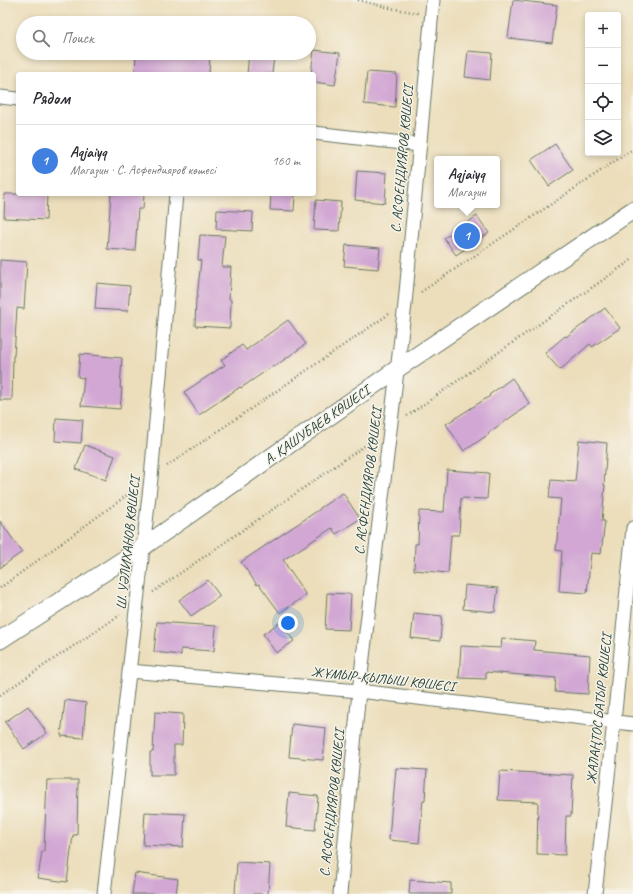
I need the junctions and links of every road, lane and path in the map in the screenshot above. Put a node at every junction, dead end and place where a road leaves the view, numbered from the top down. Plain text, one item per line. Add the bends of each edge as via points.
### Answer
1 (358, 0) edge
2 (434, 0) edge
3 (432, 16) junction
4 (0, 97) edge
5 (16, 99) edge
6 (316, 133) edge
7 (420, 145) junction
8 (633, 149) edge
9 (176, 196) edge
10 (633, 210) edge
11 (633, 259) edge
12 (405, 304) junction
13 (397, 370) junction
14 (391, 427) junction
15 (151, 478) junction
16 (633, 528) edge
17 (143, 547) junction
18 (0, 588) edge
19 (137, 603) junction
20 (0, 640) edge
21 (129, 671) junction
22 (359, 691) junction
23 (0, 696) edge
24 (614, 722) junction
25 (633, 724) edge
26 (104, 894) edge
27 (340, 894) edge
28 (595, 894) edge

1 - 3 path
2 - 3 street, С. АСФЕНДИЯРОВ КӨШЕСІ
3 - 7 street, С. АСФЕНДИЯРОВ КӨШЕСІ
4 - 5 street
6 - 7 street
7 - 12 street, С. АСФЕНДИЯРОВ КӨШЕСІ
8 - 12 path
9 - 15 street, Ш. УӘЛИХАНОВ КӨШЕСІ
10 - 13 street, А. ҚАШУБАЕВ КӨШЕСІ
11 - 14 path
12 - 13 street, С. АСФЕНДИЯРОВ КӨШЕСІ
12 - 15 path
13 - 14 street, С. АСФЕНДИЯРОВ КӨШЕСІ
13 - 17 street, А. ҚАШУБАЕВ КӨШЕСІ
14 - 19 path
14 - 22 street, С. АСФЕНДИЯРОВ КӨШЕСІ
15 - 17 street, Ш. УӘЛИХАНОВ КӨШЕСІ
15 - 18 path
16 - 24 street, ЖАЛАҢТОС БАТЫР КӨШЕСІ
17 - 19 street, Ш. УӘЛИХАНОВ КӨШЕСІ
17 - 20 street, А. ҚАШУБАЕВ КӨШЕСІ
19 - 21 street, Ш. УӘЛИХАНОВ КӨШЕСІ
19 - 23 path
21 - 22 street, ЖҰМЫР-ҚЫЛЫШ КӨШЕСІ
21 - 26 street, Ш. УӘЛИХАНОВ КӨШЕСІ
22 - 24 street, ЖҰМЫР-ҚЫЛЫШ КӨШЕСІ
22 - 27 street, С. АСФЕНДИЯРОВ КӨШЕСІ
24 - 25 street, ЖҰМЫР-ҚЫЛЫШ КӨШЕСІ
24 - 28 street, ЖАЛАҢТОС БАТЫР КӨШЕСІ

